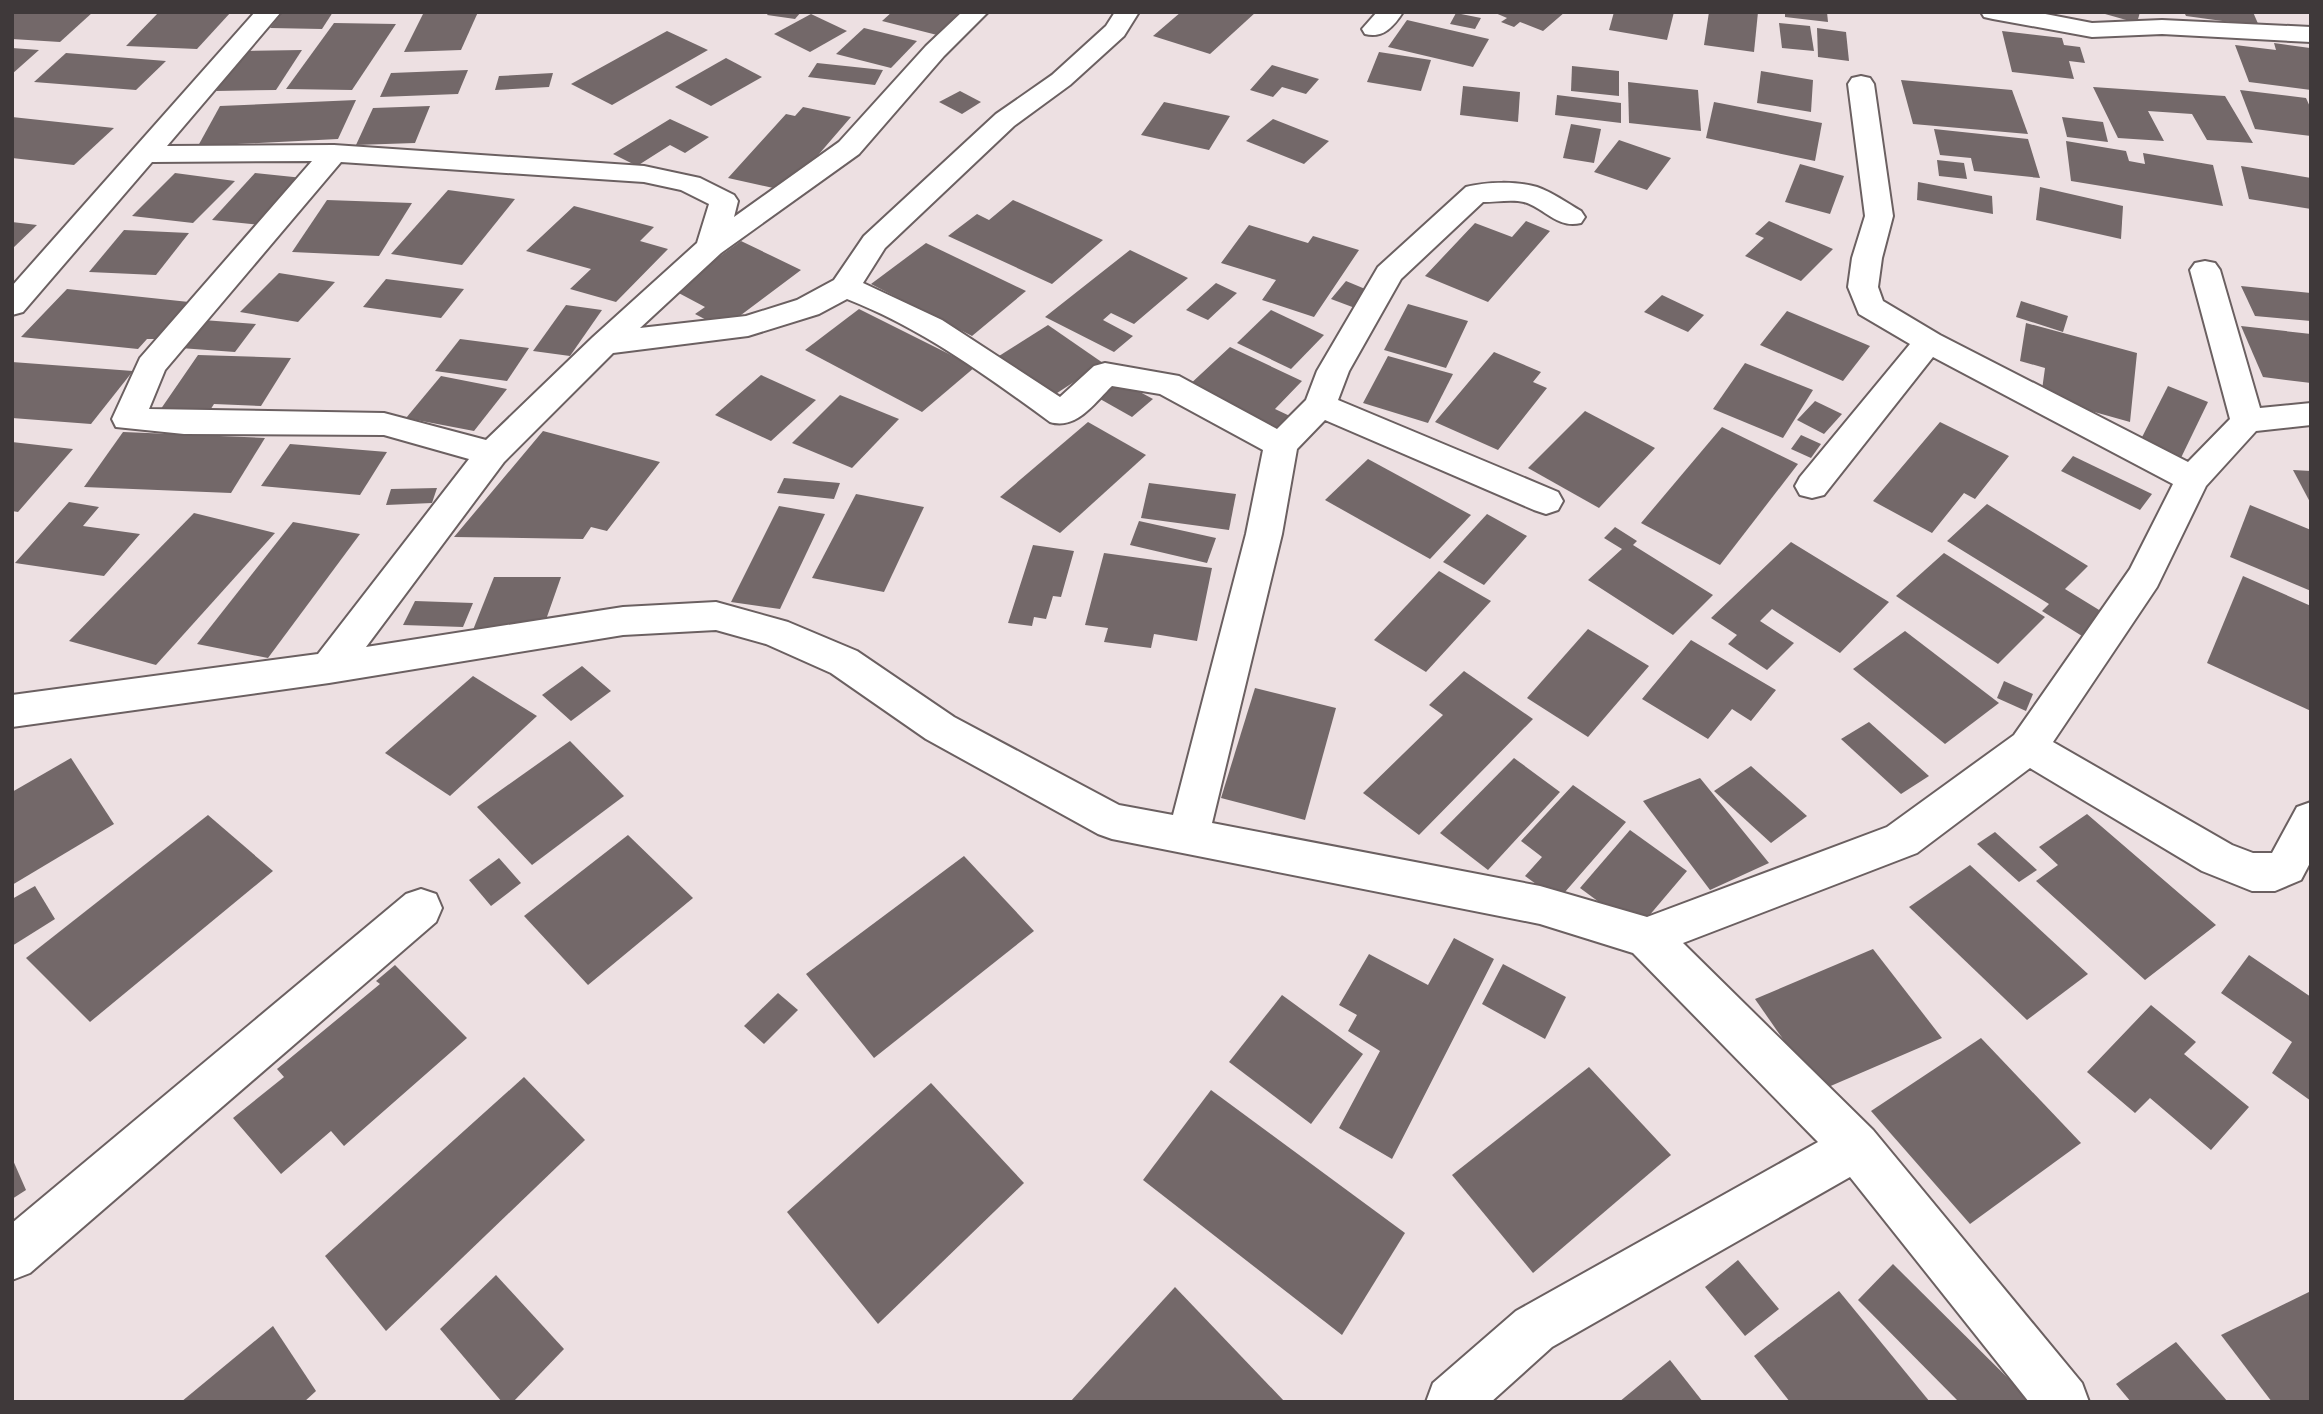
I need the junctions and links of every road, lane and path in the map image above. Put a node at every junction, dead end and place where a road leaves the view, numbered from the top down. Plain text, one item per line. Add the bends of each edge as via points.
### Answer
1 (269, 12) edge
2 (976, 12) edge
3 (1127, 12) edge
4 (1993, 12) edge
5 (2311, 35) edge
6 (1861, 84) dead end
7 (334, 153) junction
8 (145, 154) junction
9 (1571, 217) dead end
10 (710, 247) junction
11 (2206, 270) dead end
12 (845, 286) junction
13 (12, 305) edge
14 (1929, 342) junction
15 (604, 344) junction
16 (1320, 405) junction
17 (2311, 414) edge
18 (2247, 421) junction
19 (1281, 445) junction
20 (492, 454) junction
21 (2192, 479) junction
22 (1812, 486) dead end
23 (1546, 501) dead end
24 (329, 668) junction
25 (12, 711) edge
26 (2028, 747) junction
27 (2311, 820) edge
28 (1188, 837) junction
29 (421, 908) dead end
30 (1647, 937) junction
31 (1856, 1147) junction
32 (12, 1255) edge
33 (1452, 1402) edge
34 (2063, 1402) edge

1 - 8 street
2 - 10 street via 849,148
3 - 12 street via 1115,31 1061,80 1005,120 874,242
4 - 5 street via 2092,30 2162,27
6 - 14 street via 1879,216 1863,288 1870,307
7 - 8 street
7 - 10 street via 644,174 690,184 724,201
7 - 20 street via 151,366 128,419 384,424
8 - 13 street
9 - 16 street via 1530,194 1476,193 1389,274 1333,371
10 - 15 street
11 - 18 street
12 - 15 street via 808,307 748,326
12 - 19 street via 874,297 990,363 1062,414 1105,374 1168,384
14 - 21 street
14 - 22 street
15 - 20 street
16 - 19 street
16 - 23 street
17 - 18 street
18 - 21 street
19 - 28 street via 1264,534
20 - 24 street
21 - 26 street via 2144,576
24 - 25 street
24 - 28 street via 623,621 716,616 775,632 844,662 940,728 1112,821
26 - 27 street via 2217,858 2252,872 2286,867
26 - 30 street via 1902,840
28 - 30 street via 1540,905
29 - 32 street
30 - 31 street
31 - 33 street via 1534,1329
31 - 34 street

